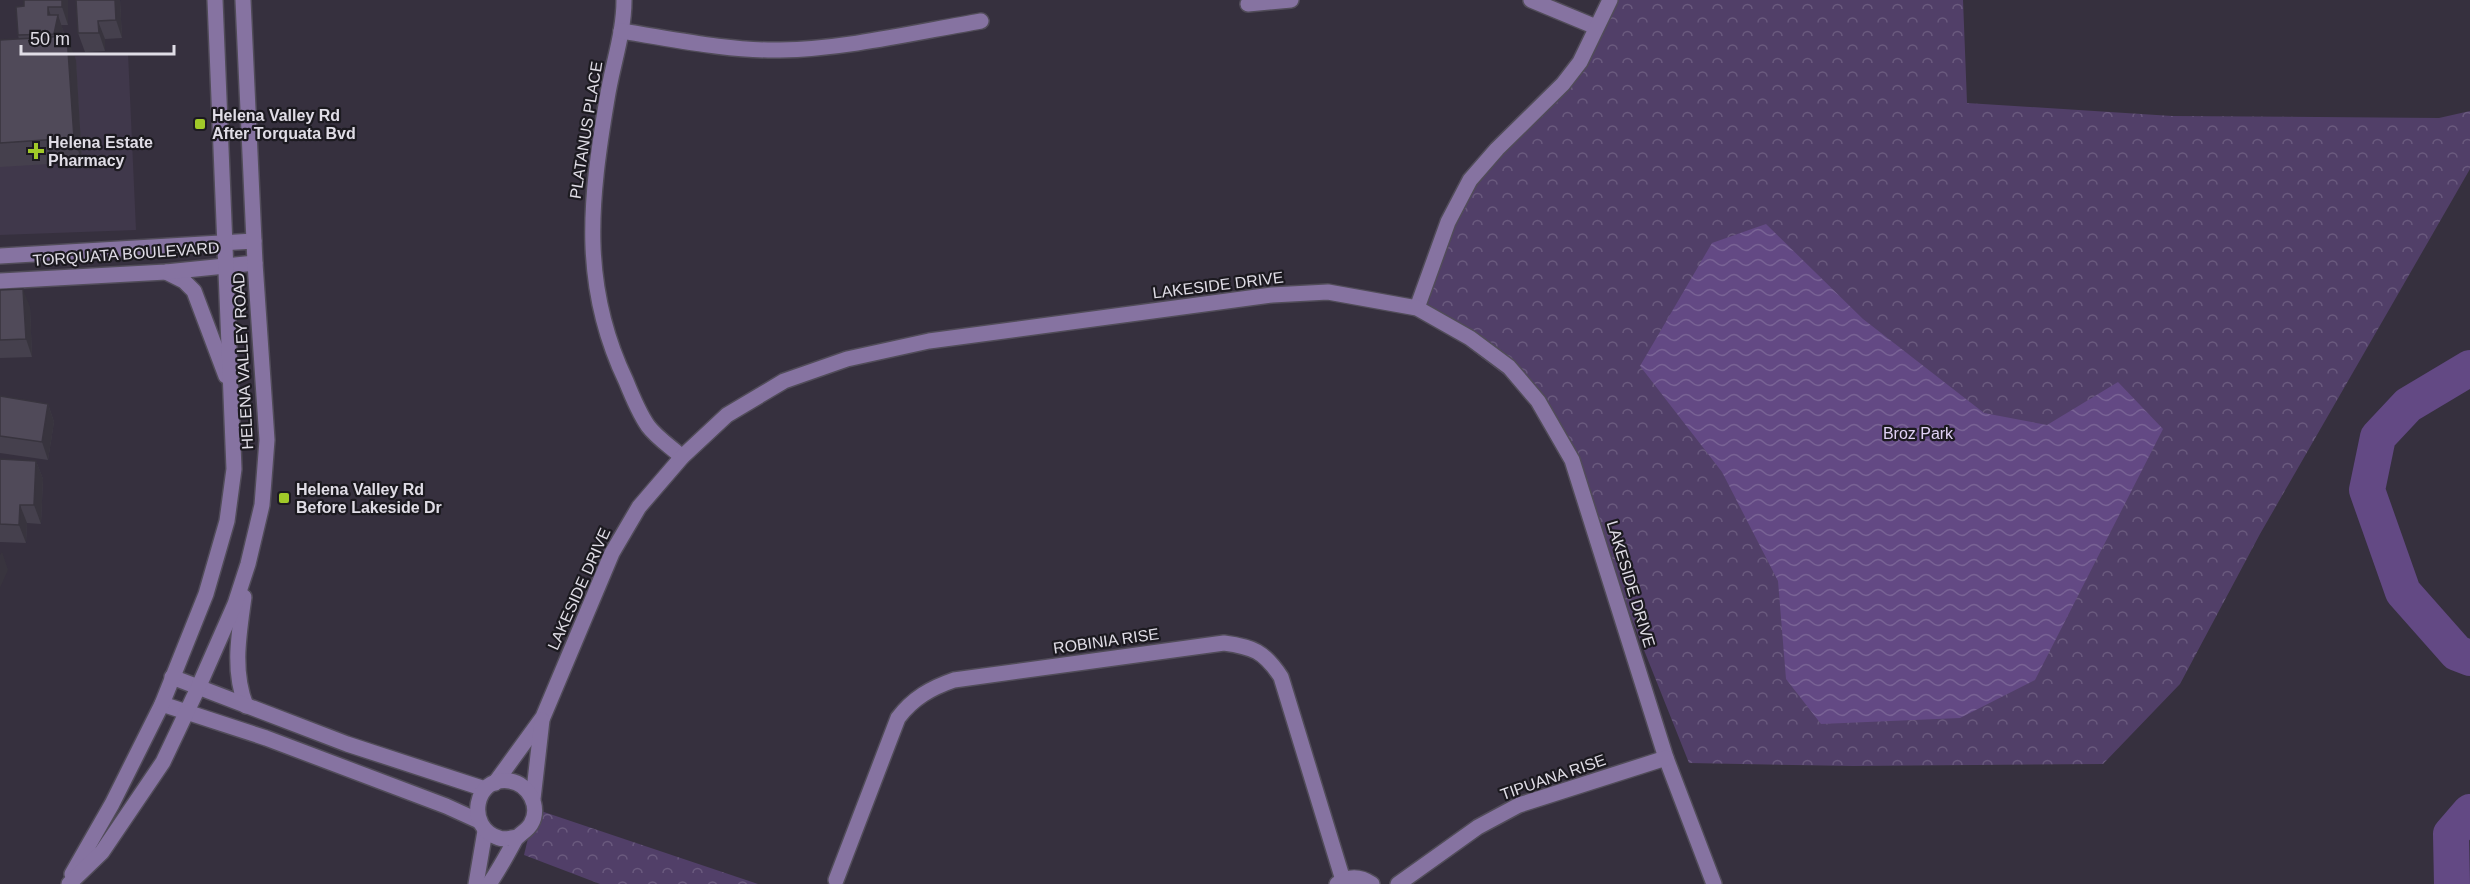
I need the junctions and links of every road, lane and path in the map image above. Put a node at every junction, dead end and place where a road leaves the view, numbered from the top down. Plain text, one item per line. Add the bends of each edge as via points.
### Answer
1 (215, 0) edge
2 (243, 0) edge
3 (624, 0) edge
4 (1292, 0) edge
5 (1531, 0) edge
6 (1610, 0) edge
7 (1248, 4) dead end
8 (981, 21) dead end
9 (1596, 27) junction
10 (621, 31) junction
11 (254, 241) junction
12 (225, 243) junction
13 (0, 256) edge
14 (255, 263) junction
15 (226, 266) junction
16 (166, 272) junction
17 (0, 281) edge
18 (1417, 308) junction
19 (231, 390) junction
20 (682, 457) junction
21 (248, 564) junction
22 (172, 677) junction
23 (198, 688) junction
24 (162, 704) junction
25 (246, 706) junction
26 (186, 713) junction
27 (543, 717) junction
28 (1666, 758) junction
29 (490, 786) junction
30 (533, 799) junction
31 (482, 826) junction
32 (517, 837) junction
33 (836, 880) dead end
34 (1340, 882) edge
35 (68, 884) edge
36 (476, 884) edge
37 (489, 884) edge
38 (1372, 884) edge
39 (1398, 884) edge
40 (1714, 884) edge

1 - 12 street, HELENA VALLEY ROAD
2 - 11 street, HELENA VALLEY ROAD
3 - 10 street, PLATANUS PLACE
4 - 7 street
5 - 9 street
6 - 9 street
8 - 10 street via 782,50 751,50
9 - 18 street via 1580,62 1563,84 1470,180 1448,222
10 - 20 street, PLATANUS PLACE via 593,184 591,241 596,286 606,332 635,402 648,426
11 - 12 street, TORQUATA BOULEVARD
11 - 14 street, HELENA VALLEY ROAD
12 - 13 street, TORQUATA BOULEVARD
12 - 15 street, HELENA VALLEY ROAD
14 - 15 street, TORQUATA BOULEVARD
14 - 21 street, HELENA VALLEY ROAD via 267,440 262,505
15 - 16 street, TORQUATA BOULEVARD
15 - 19 street, HELENA VALLEY ROAD
16 - 17 street, TORQUATA BOULEVARD
16 - 19 street via 194,291
18 - 20 street, LAKESIDE DRIVE via 1328,292 1272,294 929,340 847,359 784,381 727,415
18 - 28 street, LAKESIDE DRIVE via 1470,338 1509,367 1538,401 1572,460
19 - 22 street, HELENA VALLEY ROAD via 234,470 227,521 206,594
20 - 27 street, LAKESIDE DRIVE via 639,507 612,553
21 - 23 street, HELENA VALLEY ROAD
21 - 25 street via 237,666
22 - 23 street
22 - 24 street, HELENA VALLEY ROAD
23 - 25 street
23 - 26 street, HELENA VALLEY ROAD
24 - 26 street
24 - 35 street, HELENA VALLEY ROAD
25 - 29 street via 347,744
26 - 31 street via 266,738 446,806
26 - 35 street, HELENA VALLEY ROAD via 163,762 128,815 102,852
27 - 29 street, LAKESIDE DRIVE
27 - 30 street, LAKESIDE DRIVE
28 - 39 street, TIPUANA RISE via 1496,815
28 - 40 street, LAKESIDE DRIVE
29 - 30 street via 510,781 524,787
29 - 31 street, LAKESIDE DRIVE via 478,799 476,810
30 - 32 street, LAKESIDE DRIVE via 533,821
31 - 32 street via 500,839
31 - 36 street, LAKESIDE DRIVE
32 - 37 street, LAKESIDE DRIVE
33 - 34 street, ROBINIA RISE via 898,718 922,694 954,680 1224,643 1259,651 1281,677
34 - 38 street via 1354,878

